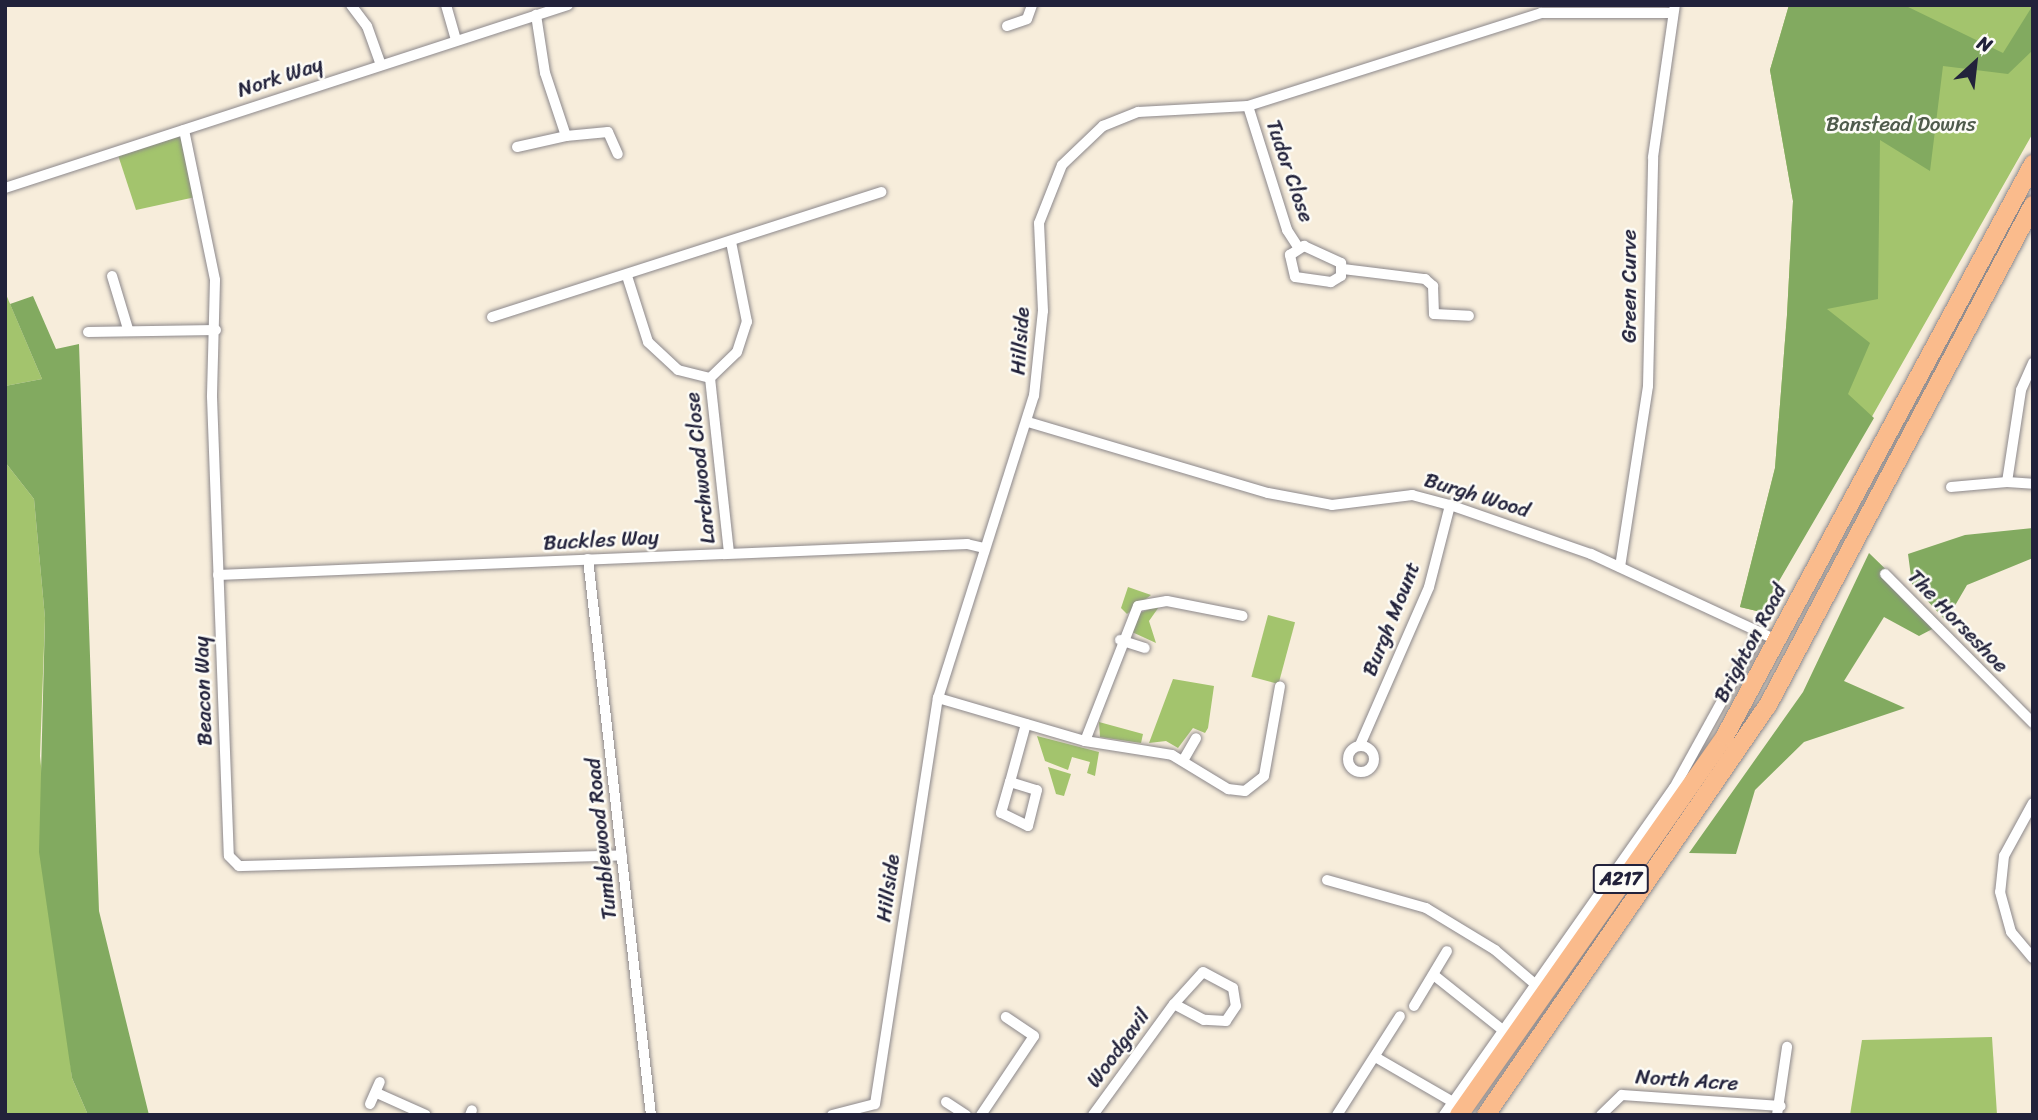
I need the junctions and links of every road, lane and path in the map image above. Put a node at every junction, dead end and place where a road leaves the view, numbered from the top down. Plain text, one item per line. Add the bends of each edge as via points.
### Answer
1 (351, 5) edge
2 (446, 5) edge
3 (568, 5) edge
4 (1032, 5) edge
5 (1674, 9) edge
6 (536, 15) junction
7 (1007, 26) dead end
8 (456, 40) junction
9 (381, 65) junction
10 (1248, 106) junction
11 (184, 130) junction
12 (566, 136) junction
13 (517, 147) dead end
14 (618, 154) dead end
15 (2033, 164) edge
16 (5, 188) edge
17 (881, 192) dead end
18 (2033, 205) edge
19 (732, 242) junction
20 (1298, 247) junction
21 (1343, 269) junction
22 (112, 276) dead end
23 (627, 276) junction
24 (1469, 316) dead end
25 (492, 317) dead end
26 (128, 329) junction
27 (216, 330) junction
28 (88, 332) dead end
29 (2033, 363) edge
30 (710, 379) junction
31 (1028, 422) junction
32 (2007, 482) junction
33 (2033, 484) edge
34 (1951, 487) dead end
35 (1450, 505) junction
36 (985, 548) junction
37 (729, 553) junction
38 (588, 559) junction
39 (1620, 567) junction
40 (1885, 574) dead end
41 (218, 575) junction
42 (1243, 616) dead end
43 (1760, 632) junction
44 (1120, 640) junction
45 (1778, 641) junction
46 (1145, 649) dead end
47 (1280, 686) dead end
48 (938, 698) junction
49 (2033, 723) edge
50 (1026, 724) junction
51 (1196, 738) dead end
52 (1085, 741) junction
53 (1360, 745) dead end
54 (1184, 759) junction
55 (1010, 782) dead end
56 (2033, 803) edge
57 (622, 855) junction
58 (1327, 880) dead end
59 (1447, 951) dead end
60 (2033, 958) edge
61 (1435, 976) junction
62 (1536, 985) junction
63 (1174, 1004) junction
64 (1414, 1006) dead end
65 (1400, 1016) dead end
66 (1006, 1017) dead end
67 (1504, 1031) junction
68 (1787, 1047) dead end
69 (1377, 1058) junction
70 (946, 1102) dead end
71 (370, 1104) dead end
72 (1456, 1108) edge
73 (1779, 1110) edge
74 (426, 1115) edge
75 (650, 1115) edge
76 (832, 1115) edge
77 (966, 1115) edge
78 (981, 1115) edge
79 (1093, 1115) edge
80 (1337, 1115) edge
81 (1444, 1115) edge
82 (1486, 1115) edge
83 (1601, 1115) edge

1 - 9 street via 367,26
2 - 8 street
3 - 6 street, Nork Way
4 - 7 street via 1027,19
5 - 10 street, Hillside via 1572,8 1519,18
5 - 39 street, Green Curve via 1648,215 1648,386
6 - 8 street, Nork Way
6 - 12 street via 545,73
8 - 9 street, Nork Way
9 - 11 street, Nork Way
10 - 20 street, Tudor Close via 1287,230
10 - 31 street, Hillside via 1138,112 1096,132 1062,165 1039,223 1042,342
11 - 16 street, Nork Way
11 - 27 street, Beacon Way via 212,253
12 - 13 street
12 - 14 street via 608,132
15 - 45 highway, Brighton Road / A217
17 - 19 street
18 - 82 highway, Brighton Road / A217 via 1768,705
19 - 23 street
19 - 30 street, Larchwood Close via 747,322 737,352
20 - 21 street, Tudor Close via 1332,257
20 - 21 street, Tudor Close via 1289,267 1301,280 1331,282
21 - 24 street via 1420,277 1433,286 1434,314
22 - 26 street
23 - 25 street
23 - 30 street, Larchwood Close via 648,342 678,370
26 - 27 street
26 - 28 street
27 - 41 street, Beacon Way
29 - 32 street via 2021,390
30 - 37 street, Larchwood Close
31 - 35 street, Burgh Wood via 1268,494 1332,505 1412,495
31 - 36 street, Hillside
32 - 33 street
32 - 34 street
35 - 39 street, Burgh Wood
35 - 53 street, Burgh Mount via 1424,598
36 - 37 street, Buckles Way
36 - 48 street, Hillside
37 - 38 street, Buckles Way
38 - 41 street, Buckles Way
38 - 57 street, Tumblewood Road
39 - 43 street, Burgh Wood
40 - 49 street, The Horseshoe
41 - 57 street, Beacon Way via 232,861
42 - 44 street via 1150,601 1131,616
43 - 45 street, Burgh Wood
43 - 62 street, Brighton Road via 1693,759
44 - 46 street
44 - 52 street
45 - 72 highway, Brighton Road / A217 via 1725,736
47 - 54 street via 1264,776 1256,788 1228,789
48 - 50 street
48 - 76 street, Hillside via 875,1104
50 - 52 street
50 - 55 street
51 - 54 street
52 - 54 street
56 - 60 street via 2004,856 2000,892 2011,932
57 - 75 street, Tumblewood Road
58 - 62 street via 1426,908 1495,950
59 - 61 street
61 - 64 street
61 - 67 street
62 - 67 street, Brighton Road
63 - 63 street, Woodgavil via 1216,1023 1232,1013 1237,998 1225,981 1203,972
63 - 79 street, Woodgavil
65 - 69 street
66 - 78 street via 1034,1036
67 - 72 street, Brighton Road
68 - 73 street, North Acre
69 - 72 street
69 - 80 street
70 - 77 street
71 - 74 street via 379,1088
72 - 81 street, Brighton Road
73 - 83 street, North Acre via 1622,1095

